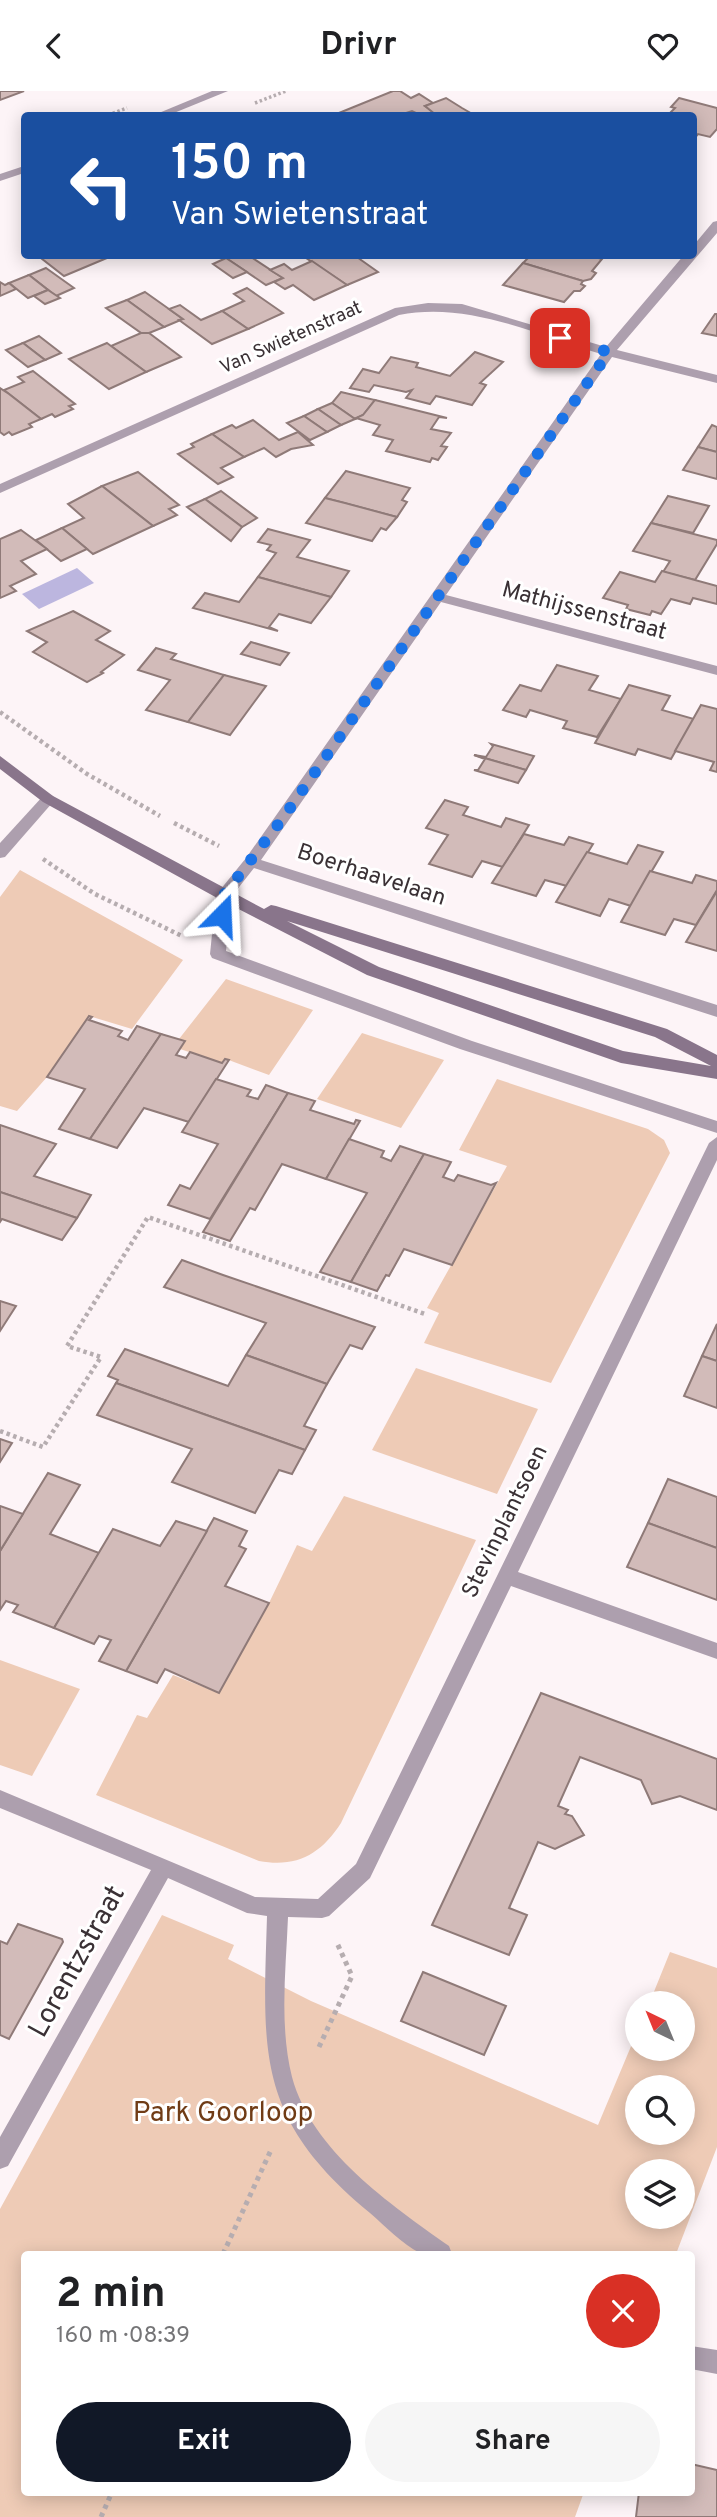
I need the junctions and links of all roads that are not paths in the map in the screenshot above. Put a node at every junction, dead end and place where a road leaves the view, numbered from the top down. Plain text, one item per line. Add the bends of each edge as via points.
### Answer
1 (222, 91) edge
2 (168, 112) edge
3 (21, 170) edge
4 (0, 179) edge
5 (717, 225) edge
6 (697, 249) edge
7 (689, 259) edge
8 (609, 352) junction
9 (717, 379) edge
10 (0, 489) edge
11 (439, 597) junction
12 (717, 671) edge
13 (0, 761) edge
14 (48, 799) junction
15 (0, 852) edge
16 (251, 862) junction
17 (224, 895) junction
18 (717, 1011) edge
19 (717, 1062) edge
20 (717, 1073) edge
21 (717, 1128) edge
22 (717, 1143) edge
23 (507, 1576) junction
24 (717, 1651) edge
25 (0, 1799) edge
26 (164, 1865) junction
27 (278, 1906) junction
28 (0, 2158) edge
29 (437, 2251) edge
30 (695, 2358) edge
31 (717, 2362) edge

1 - 2 street
3 - 4 street
5 - 6 street
7 - 8 street
8 - 9 street, Van Swietenstraat
8 - 10 street, Van Swietenstraat via 462,308 440,305 395,312
8 - 11 street
11 - 12 street, Mathijssenstraat
11 - 16 street
13 - 14 main road
14 - 15 street
14 - 17 main road
16 - 17 street
16 - 18 street, Boerhaavelaan
17 - 19 main road via 661,1033
17 - 20 main road via 373,971 621,1057
17 - 21 street via 218,954 373,1013
22 - 23 street, Stevinplantsoen
23 - 24 street
23 - 27 street, Stevinplantsoen via 363,1871 322,1909
25 - 26 street
26 - 27 street via 254,1906
26 - 28 street, Lorentzstraat
27 - 29 street via 275,2014 281,2077 292,2106 326,2157 395,2221
30 - 31 street

